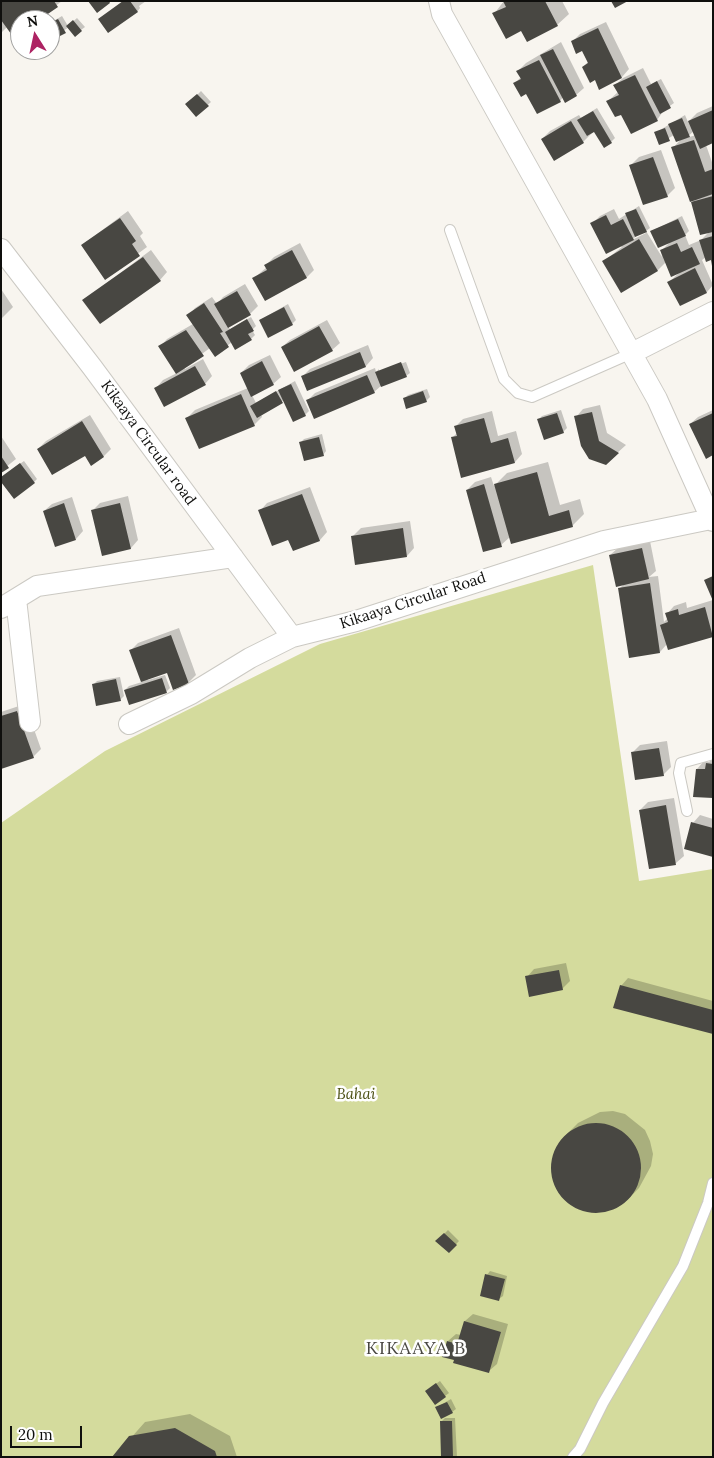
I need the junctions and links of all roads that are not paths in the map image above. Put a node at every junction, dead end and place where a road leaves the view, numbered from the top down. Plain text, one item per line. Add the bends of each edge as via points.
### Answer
1 (439, 1) edge
2 (450, 230) dead end
3 (1, 250) edge
4 (713, 312) edge
5 (632, 353) junction
6 (712, 520) edge
7 (233, 557) junction
8 (8, 604) edge
9 (292, 637) junction
10 (30, 722) dead end
11 (129, 724) dead end
12 (713, 754) edge
13 (687, 811) dead end
14 (713, 1183) edge
15 (573, 1457) edge

1 - 5 street via 442,14
2 - 5 lane via 504,379 518,393 532,397
3 - 7 street, Kikaaya Circular road
4 - 5 street
5 - 6 street via 657,399
6 - 9 street, Kikaaya Circular Road via 604,542 356,621
7 - 8 street via 37,586
7 - 9 street, Kikaaya Circular road
8 - 10 street
9 - 11 street, Kikaaya Circular Road via 191,694
12 - 13 lane via 681,764
14 - 15 lane via 683,1266

